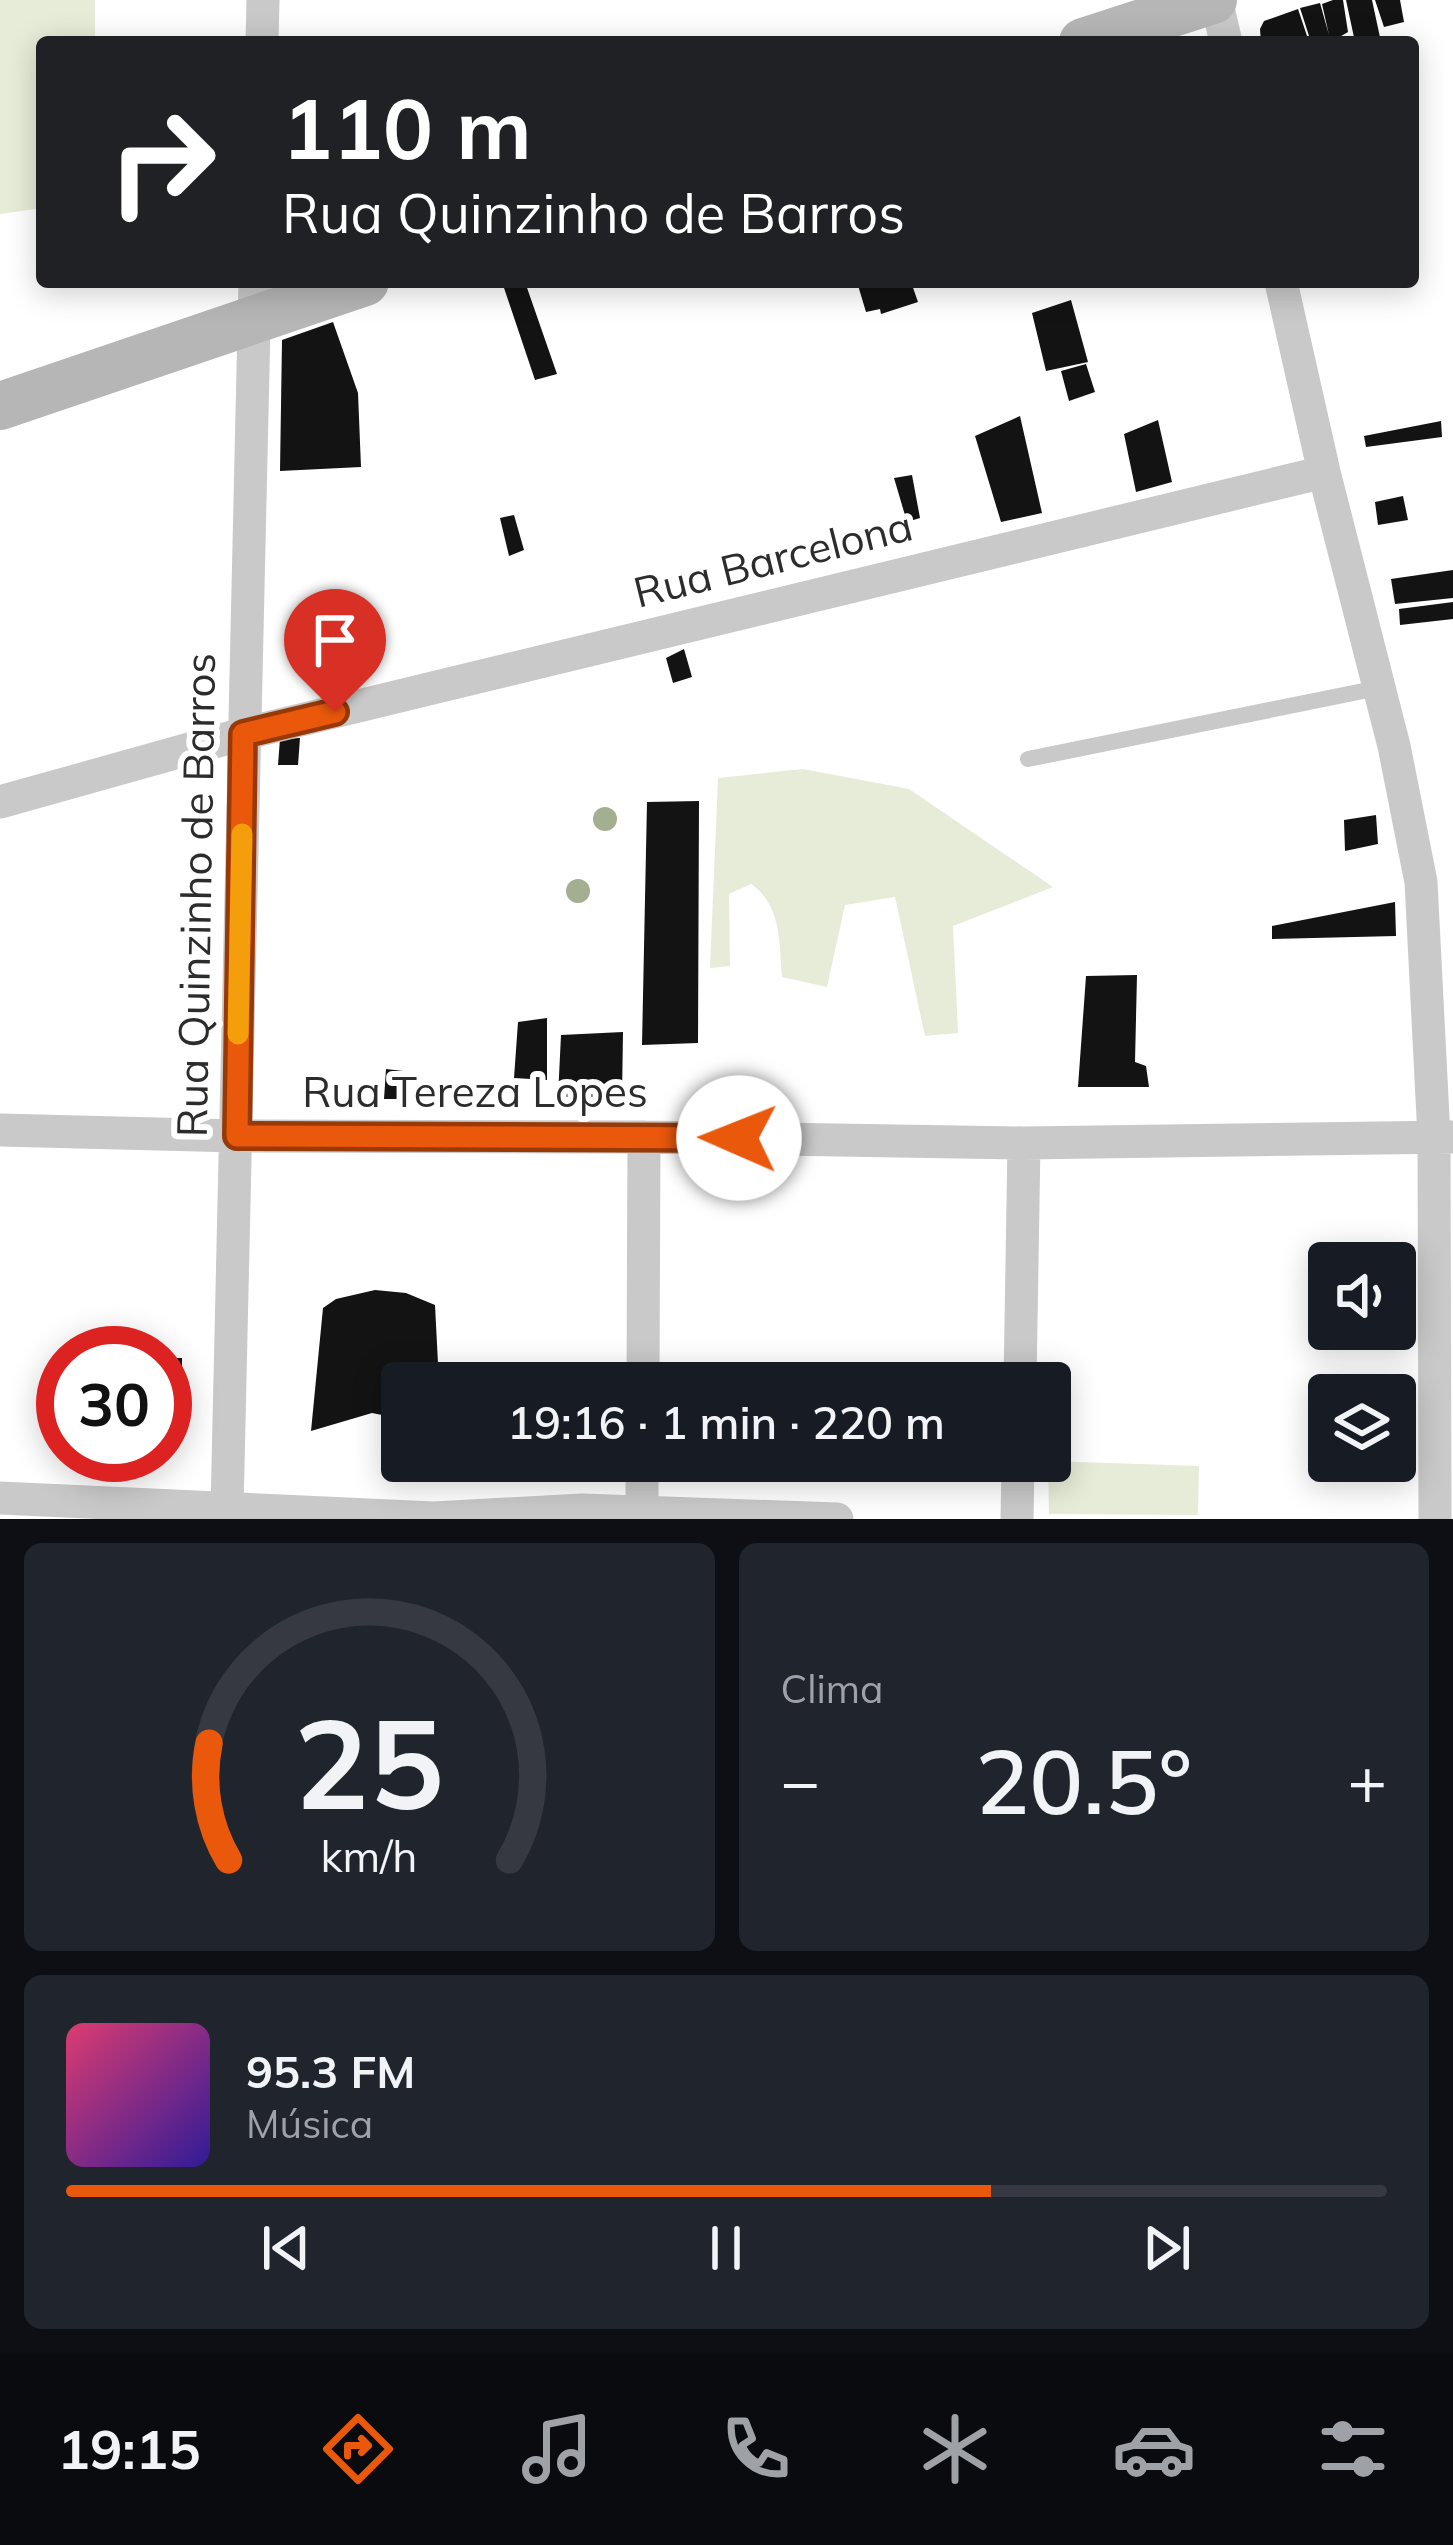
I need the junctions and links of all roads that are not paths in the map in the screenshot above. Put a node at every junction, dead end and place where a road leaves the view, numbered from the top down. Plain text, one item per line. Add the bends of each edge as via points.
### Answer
1 (263, 0) edge
2 (1214, 0) edge
3 (262, 36) edge
4 (1102, 36) edge
5 (1224, 36) edge
6 (329, 288) edge
7 (1282, 288) edge
8 (254, 301) edge
9 (0, 406) edge
10 (1324, 472) junction
11 (1378, 688) junction
12 (243, 734) junction
13 (1028, 759) dead end
14 (0, 802) edge
15 (0, 1130) edge
16 (237, 1136) junction
17 (644, 1137) junction
18 (1443, 1137) edge
19 (1024, 1143) junction
20 (643, 1362) edge
21 (1020, 1362) edge
22 (643, 1482) edge
23 (1018, 1482) edge
24 (0, 1498) edge
25 (226, 1510) junction
26 (642, 1511) junction
27 (434, 1518) edge
28 (788, 1518) edge
29 (837, 1519) edge
30 (1017, 1519) edge
31 (1435, 1519) edge

1 - 3 street
2 - 4 main road
2 - 5 street
6 - 8 main road
7 - 10 street
8 - 9 main road
8 - 12 street, Rua Quinzinho de Barros
10 - 11 street
10 - 12 street, Rua Barcelona
11 - 13 lane
11 - 18 street via 1421,882
12 - 14 street, Rua Barcelona
12 - 16 street, Rua Quinzinho de Barros
15 - 16 street, Rua Tereza Lopes
16 - 17 street, Rua Tereza Lopes
16 - 25 street, Rua Quinzinho de Barros
17 - 19 street, Rua Tereza Lopes
17 - 20 street
18 - 19 street, Rua Tereza Lopes
18 - 31 street
19 - 21 street
22 - 26 street
23 - 30 street
24 - 25 street
25 - 27 street
26 - 27 street
26 - 28 street
28 - 29 street

